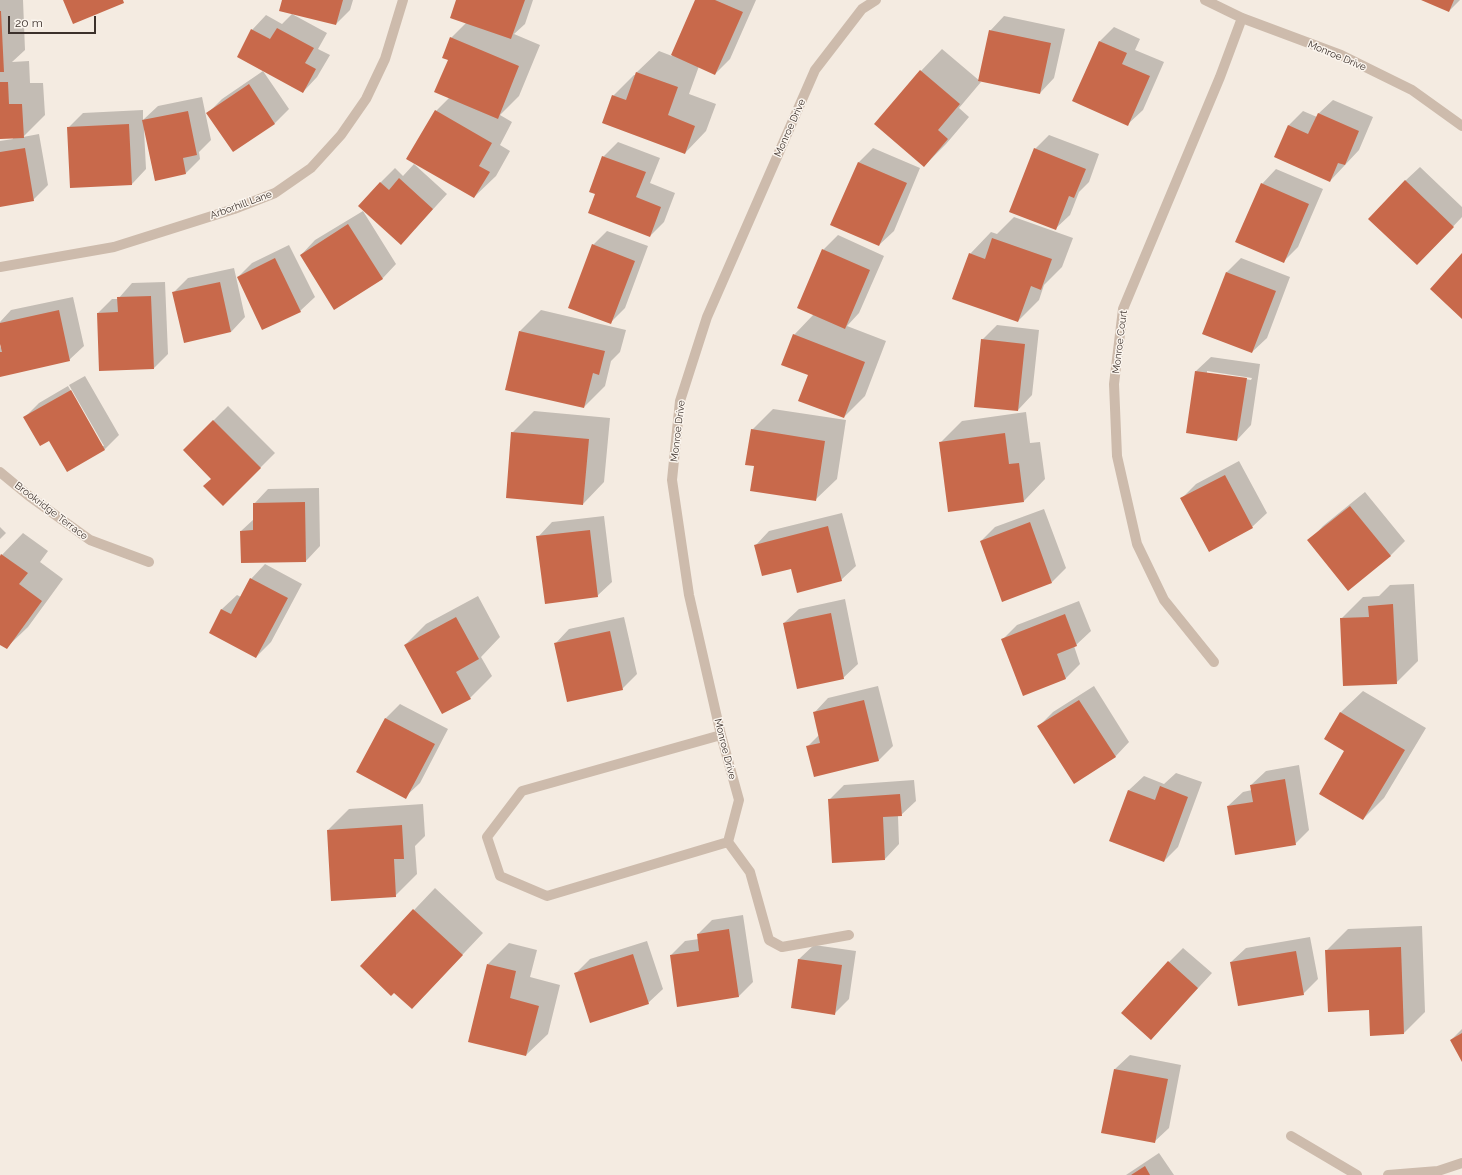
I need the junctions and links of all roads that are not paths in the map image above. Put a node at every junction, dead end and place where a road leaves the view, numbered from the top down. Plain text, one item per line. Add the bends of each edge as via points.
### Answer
1 (403, 0) edge
2 (876, 0) edge
3 (1205, 0) edge
4 (1242, 18) junction
5 (1462, 126) edge
6 (0, 267) edge
7 (0, 472) edge
8 (149, 562) dead end
9 (1214, 662) dead end
10 (721, 735) junction
11 (728, 842) junction
12 (849, 935) dead end
13 (1291, 1136) dead end
14 (1462, 1163) edge
15 (1357, 1175) edge
16 (1388, 1175) edge

1 - 6 street, Arborhill Lane via 385,59 366,99 341,135 311,168 275,193 234,209 114,247
2 - 10 street, Monroe Drive via 862,9 816,70 707,317 680,401 672,480 689,595
3 - 4 street, Monroe Drive
4 - 5 street, Monroe Drive via 1341,55 1412,90
4 - 9 street, Monroe Court via 1220,78 1123,309 1114,384 1117,456 1137,544 1164,600
7 - 8 street, Brookridge Terrace via 90,540
10 - 11 street, Monroe Drive via 739,800
10 - 11 street via 522,791 487,837 500,876 547,896
11 - 12 street via 750,872 769,940 782,947
13 - 15 street
14 - 16 street via 1438,1171

